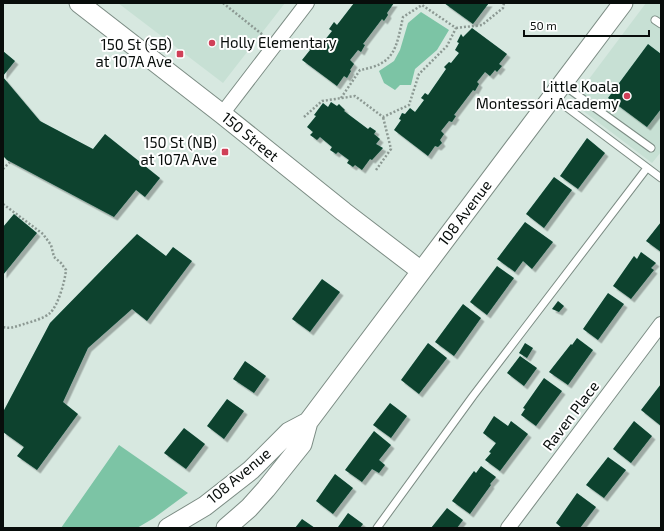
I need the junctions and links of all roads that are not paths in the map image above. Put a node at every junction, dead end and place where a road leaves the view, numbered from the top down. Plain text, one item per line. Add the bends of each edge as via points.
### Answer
1 (79, 3) edge
2 (307, 3) edge
3 (623, 3) edge
4 (558, 90) junction
5 (222, 114) junction
6 (651, 148) dead end
7 (647, 168) junction
8 (661, 178) edge
9 (421, 271) junction
10 (661, 324) edge
11 (308, 422) junction
12 (219, 495) junction
13 (168, 528) edge
14 (191, 528) edge
15 (226, 528) edge
16 (377, 528) edge
17 (508, 528) edge

1 - 5 main road, 150 Street
2 - 5 street
3 - 4 main road, 108 Avenue
4 - 6 lane
4 - 7 lane
4 - 9 main road, 108 Avenue
5 - 9 main road, 150 Street
7 - 8 lane
7 - 16 lane via 473,396
9 - 11 main road, 108 Avenue
10 - 17 street, Raven Place
11 - 12 main road, 108 Avenue via 289,432 251,470
11 - 15 main road, 108 Avenue via 302,444 266,490
12 - 13 main road, 108 Avenue
12 - 14 main road

